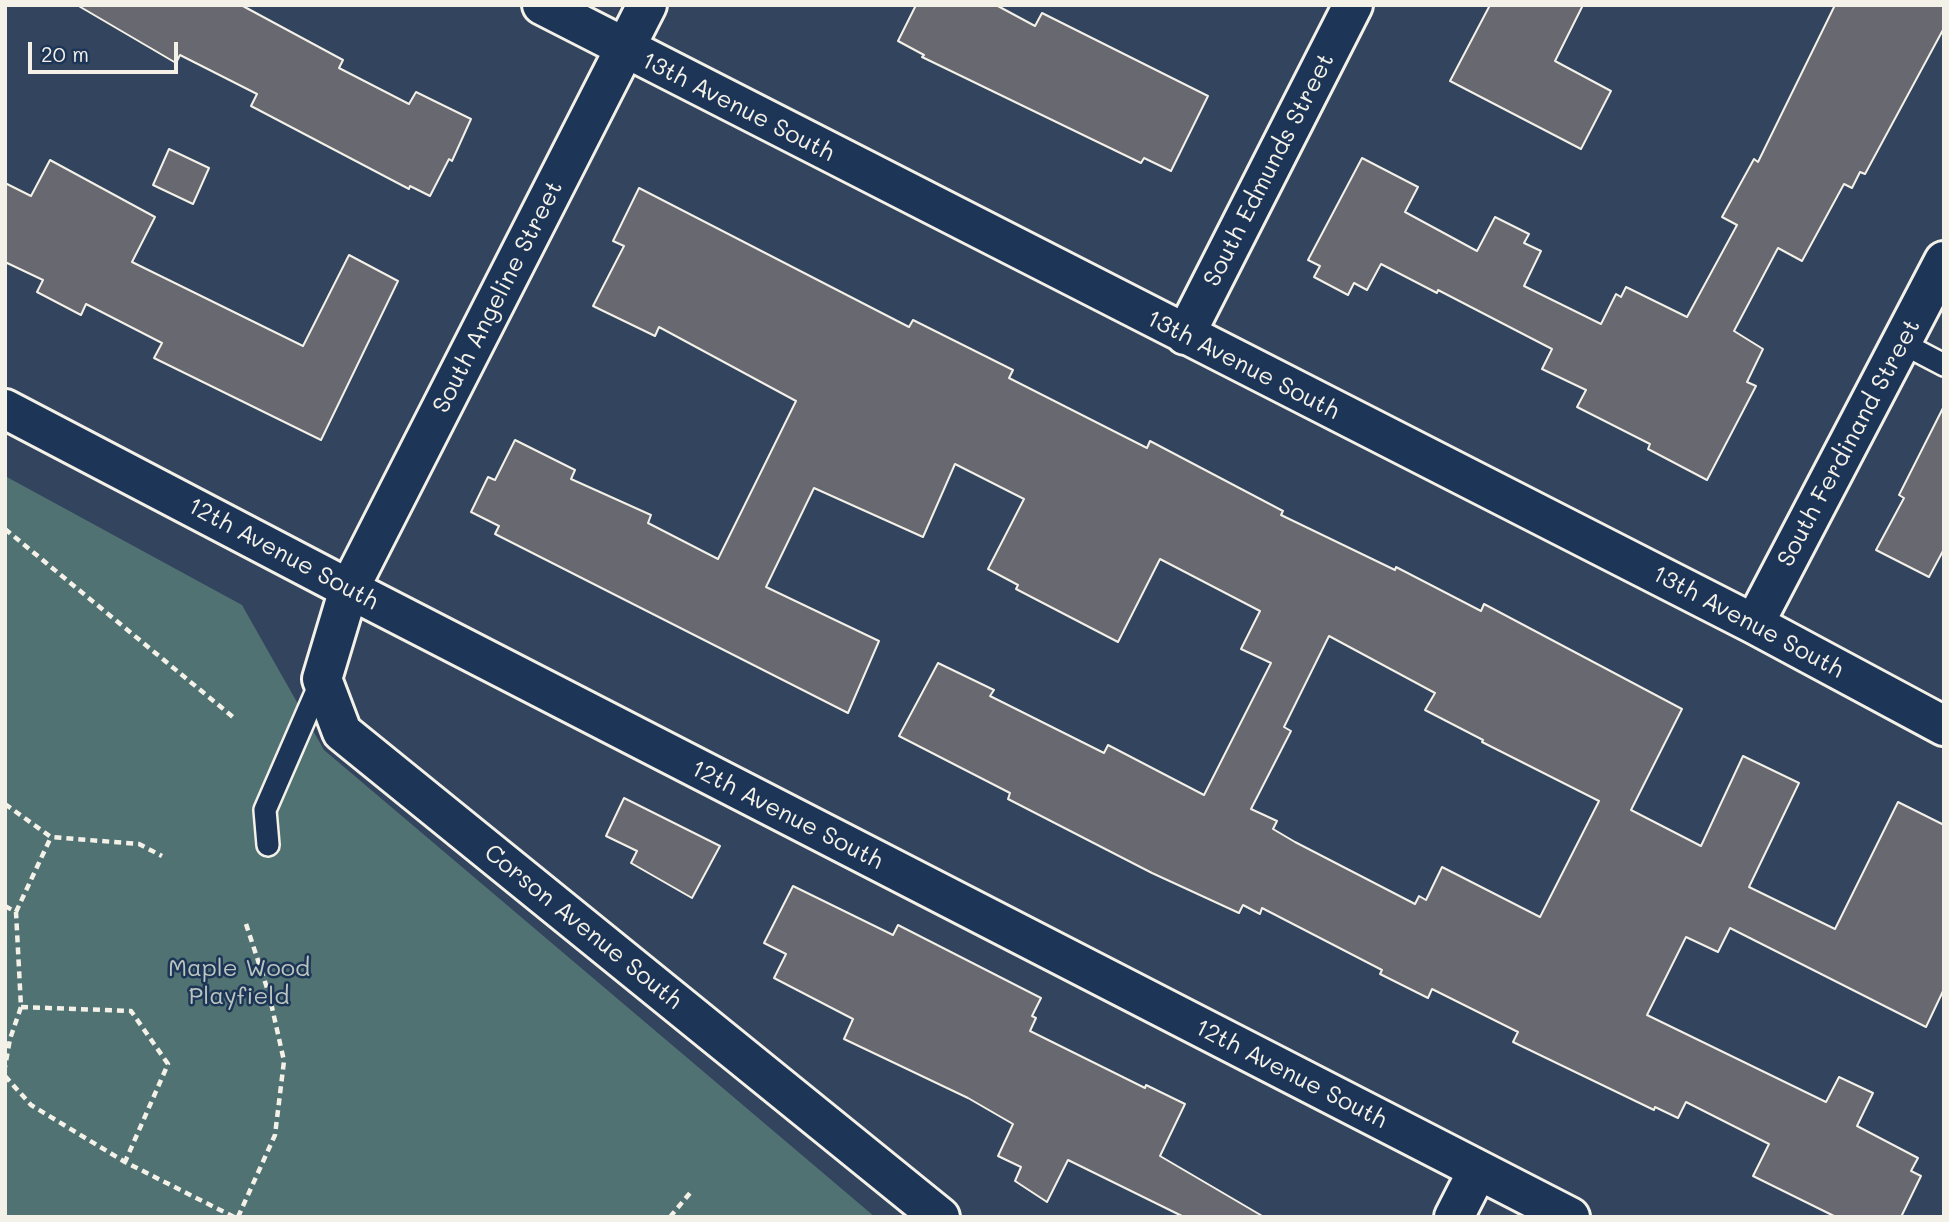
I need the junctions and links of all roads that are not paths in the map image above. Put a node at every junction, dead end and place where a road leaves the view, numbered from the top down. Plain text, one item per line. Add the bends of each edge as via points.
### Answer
1 (542, 5) edge
2 (647, 5) edge
3 (1353, 5) edge
4 (625, 48) junction
5 (1944, 261) edge
6 (1185, 335) junction
7 (1902, 343) junction
8 (1944, 365) edge
9 (5, 409) edge
10 (349, 589) junction
11 (1754, 624) junction
12 (321, 679) junction
13 (1944, 726) edge
14 (268, 845) dead end
15 (1478, 1171) junction
16 (940, 1217) edge
17 (1454, 1217) edge
18 (1570, 1217) edge

1 - 4 street, 13th Avenue South
2 - 4 street, South Angeline Street
3 - 6 street, South Edmunds Street
4 - 6 street, 13th Avenue South
4 - 10 street, South Angeline Street
5 - 7 street, South Ferdinand Street
6 - 11 street, 13th Avenue South
7 - 8 lane
7 - 11 street, South Ferdinand Street
9 - 10 street, 12th Avenue South
10 - 12 street
10 - 15 street, 12th Avenue South
11 - 13 street, 13th Avenue South
12 - 14 lane via 265,810
12 - 16 street, Corson Avenue South via 342,732
15 - 17 street
15 - 18 street, 12th Avenue South

